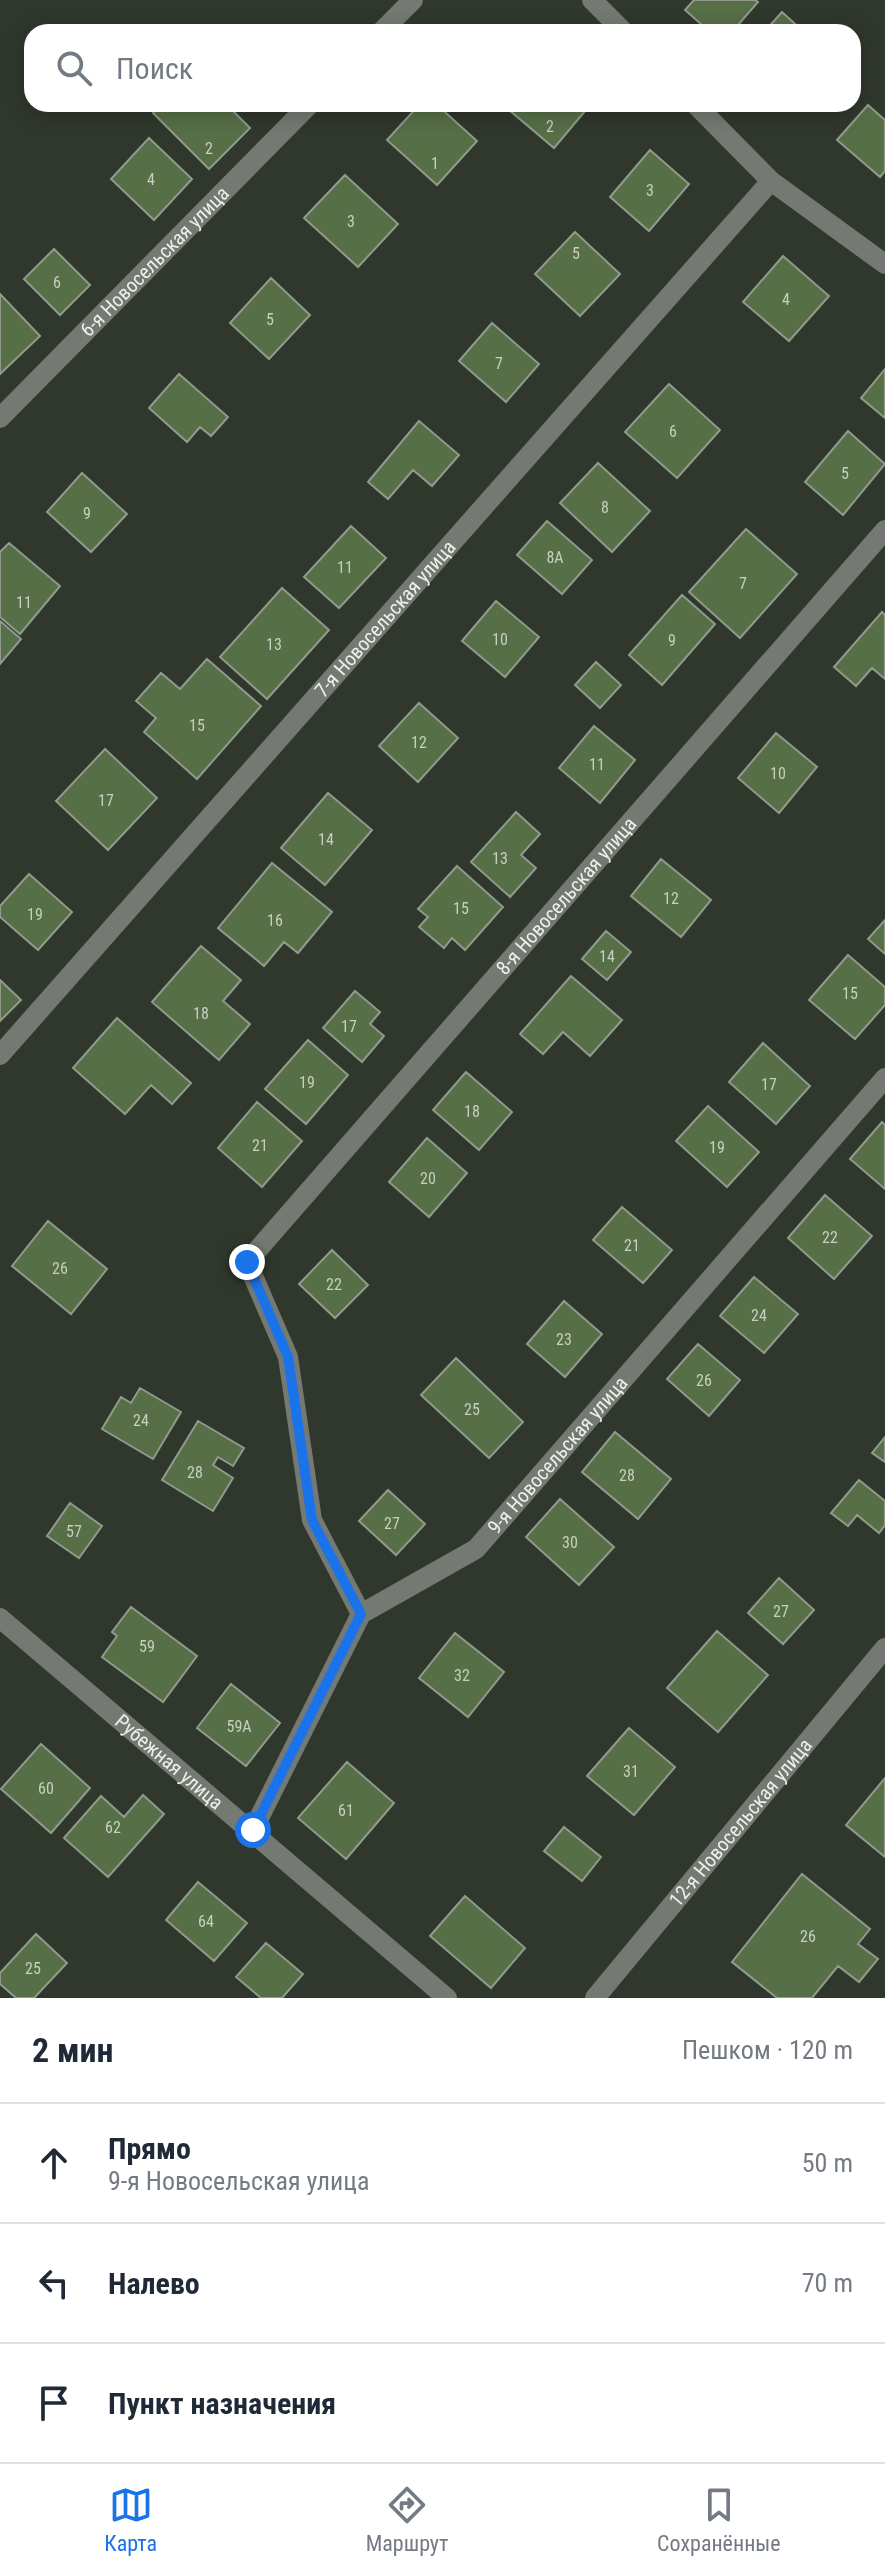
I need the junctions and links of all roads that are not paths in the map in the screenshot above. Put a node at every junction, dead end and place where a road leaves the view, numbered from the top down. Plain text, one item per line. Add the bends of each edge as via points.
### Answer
1 (413, 0) edge
2 (592, 0) edge
3 (389, 24) edge
4 (616, 24) edge
5 (302, 112) edge
6 (703, 112) edge
7 (771, 181) junction
8 (885, 264) edge
9 (0, 418) edge
10 (885, 530) edge
11 (0, 1055) edge
12 (885, 1078) edge
13 (361, 1614) junction
14 (0, 1618) edge
15 (885, 1648) edge
16 (253, 1830) junction
17 (447, 1998) edge
18 (595, 1998) edge

1 - 3 street
2 - 4 street
5 - 9 street, 6-я Новосельская улица
6 - 7 street
7 - 8 street
7 - 11 street, 7-я Новосельская улица
10 - 13 street, 8-я Новосельская улица via 247,1262 288,1357 312,1520
12 - 13 street, 9-я Новосельская улица via 476,1549
13 - 16 street
14 - 16 street, Рубежная улица
15 - 18 street, 12-я Новосельская улица
16 - 17 street, Рубежная улица

